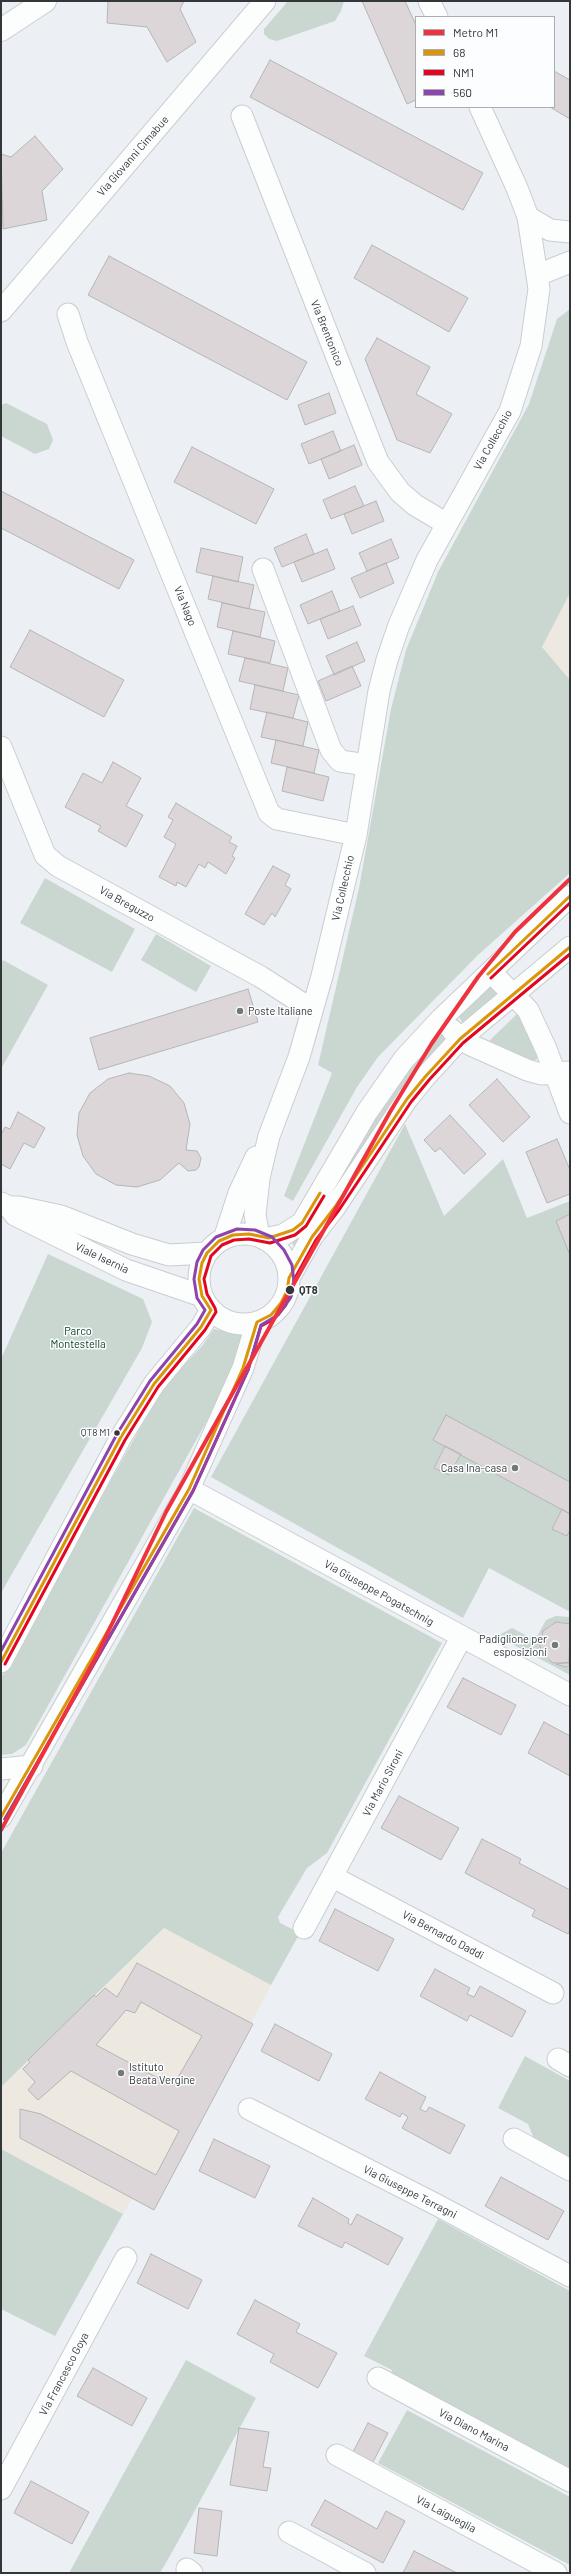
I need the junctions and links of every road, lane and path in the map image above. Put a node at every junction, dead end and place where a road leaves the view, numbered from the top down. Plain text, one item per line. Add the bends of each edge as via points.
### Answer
1 (45, 1) edge
2 (265, 1) edge
3 (430, 1) edge
4 (437, 16) edge
5 (1, 30) edge
6 (480, 108) edge
7 (242, 116) dead end
8 (528, 217) junction
9 (570, 232) edge
10 (570, 262) edge
11 (538, 275) junction
12 (1, 311) edge
13 (68, 314) dead end
14 (447, 524) junction
15 (263, 569) dead end
16 (1, 747) edge
17 (367, 765) junction
18 (356, 835) junction
19 (570, 896) edge
20 (570, 947) edge
21 (491, 972) junction
22 (515, 994) junction
23 (311, 1009) junction
24 (442, 1018) junction
25 (460, 1039) junction
26 (562, 1072) edge
27 (570, 1113) edge
28 (269, 1136) junction
29 (5, 1205) edge
30 (261, 1237) junction
31 (224, 1239) junction
32 (207, 1253) junction
33 (288, 1278) junction
34 (206, 1303) junction
35 (257, 1322) junction
36 (189, 1489) junction
37 (461, 1638) junction
38 (1, 1662) edge
39 (570, 1695) edge
40 (32, 1766) junction
41 (1, 1768) edge
42 (1, 1817) edge
43 (333, 1877) junction
44 (304, 1928) dead end
45 (553, 1993) dead end
46 (250, 2109) dead end
47 (514, 2139) dead end
48 (570, 2170) edge
49 (126, 2258) dead end
50 (570, 2276) edge
51 (378, 2378) dead end
52 (336, 2455) dead end
53 (570, 2482) edge
54 (1, 2490) edge
55 (289, 2532) dead end
56 (365, 2573) edge
57 (556, 2573) edge

1 - 5 highway
2 - 12 street, Via Giovanni Cimabue
3 - 4 street
6 - 8 street, Via Collecchio
7 - 14 street, Via Brentonico via 378,462 400,492
8 - 9 street via 550,230
8 - 11 street, Via Collecchio
10 - 11 street
11 - 14 street, Via Collecchio via 538,299 532,338 514,402
13 - 18 street, Via Nago via 77,342 269,812 277,819
14 - 17 street, Via Collecchio via 427,560 398,625 378,691
15 - 17 street via 331,750 340,760
16 - 23 street, Via Breguzzo via 45,855 58,866 261,977
17 - 18 street, Via Collecchio
18 - 23 street, Via Collecchio via 322,976
19 - 21 street
20 - 22 street
21 - 22 street
21 - 24 street
22 - 25 street
22 - 26 street
23 - 28 street, Via Collecchio via 299,1058
24 - 25 street
24 - 30 street via 388,1079 302,1223 283,1235
25 - 26 street via 527,1070 540,1074
25 - 33 street via 406,1099 335,1207 312,1237
26 - 27 street
28 - 30 street via 256,1198 255,1215
28 - 31 street via 239,1193
29 - 32 street, Viale Isernia via 61,1216 132,1244 170,1254
29 - 34 street, Viale Isernia via 15,1216 126,1270
30 - 31 street via 238,1234
30 - 33 street via 277,1248 283,1257
31 - 32 street
32 - 34 street via 199,1274
33 - 35 street via 286,1295 278,1308
34 - 35 street via 232,1322
34 - 38 street via 201,1327 154,1384 121,1437
35 - 36 street via 243,1368
36 - 37 street, Via Giuseppe Pogatschnig
36 - 40 street
37 - 39 street, Via Giuseppe Pogatschnig
37 - 43 street, Via Mario Sironi
40 - 41 street
40 - 42 street
43 - 44 street, Via Mario Sironi
43 - 45 street, Via Bernardo Daddi
46 - 50 street, Via Giuseppe Terragni
47 - 48 street
49 - 54 street, Via Francesco Goya
51 - 53 street, Via Diano Marina
52 - 57 street, Via Laigueglia
55 - 56 street

